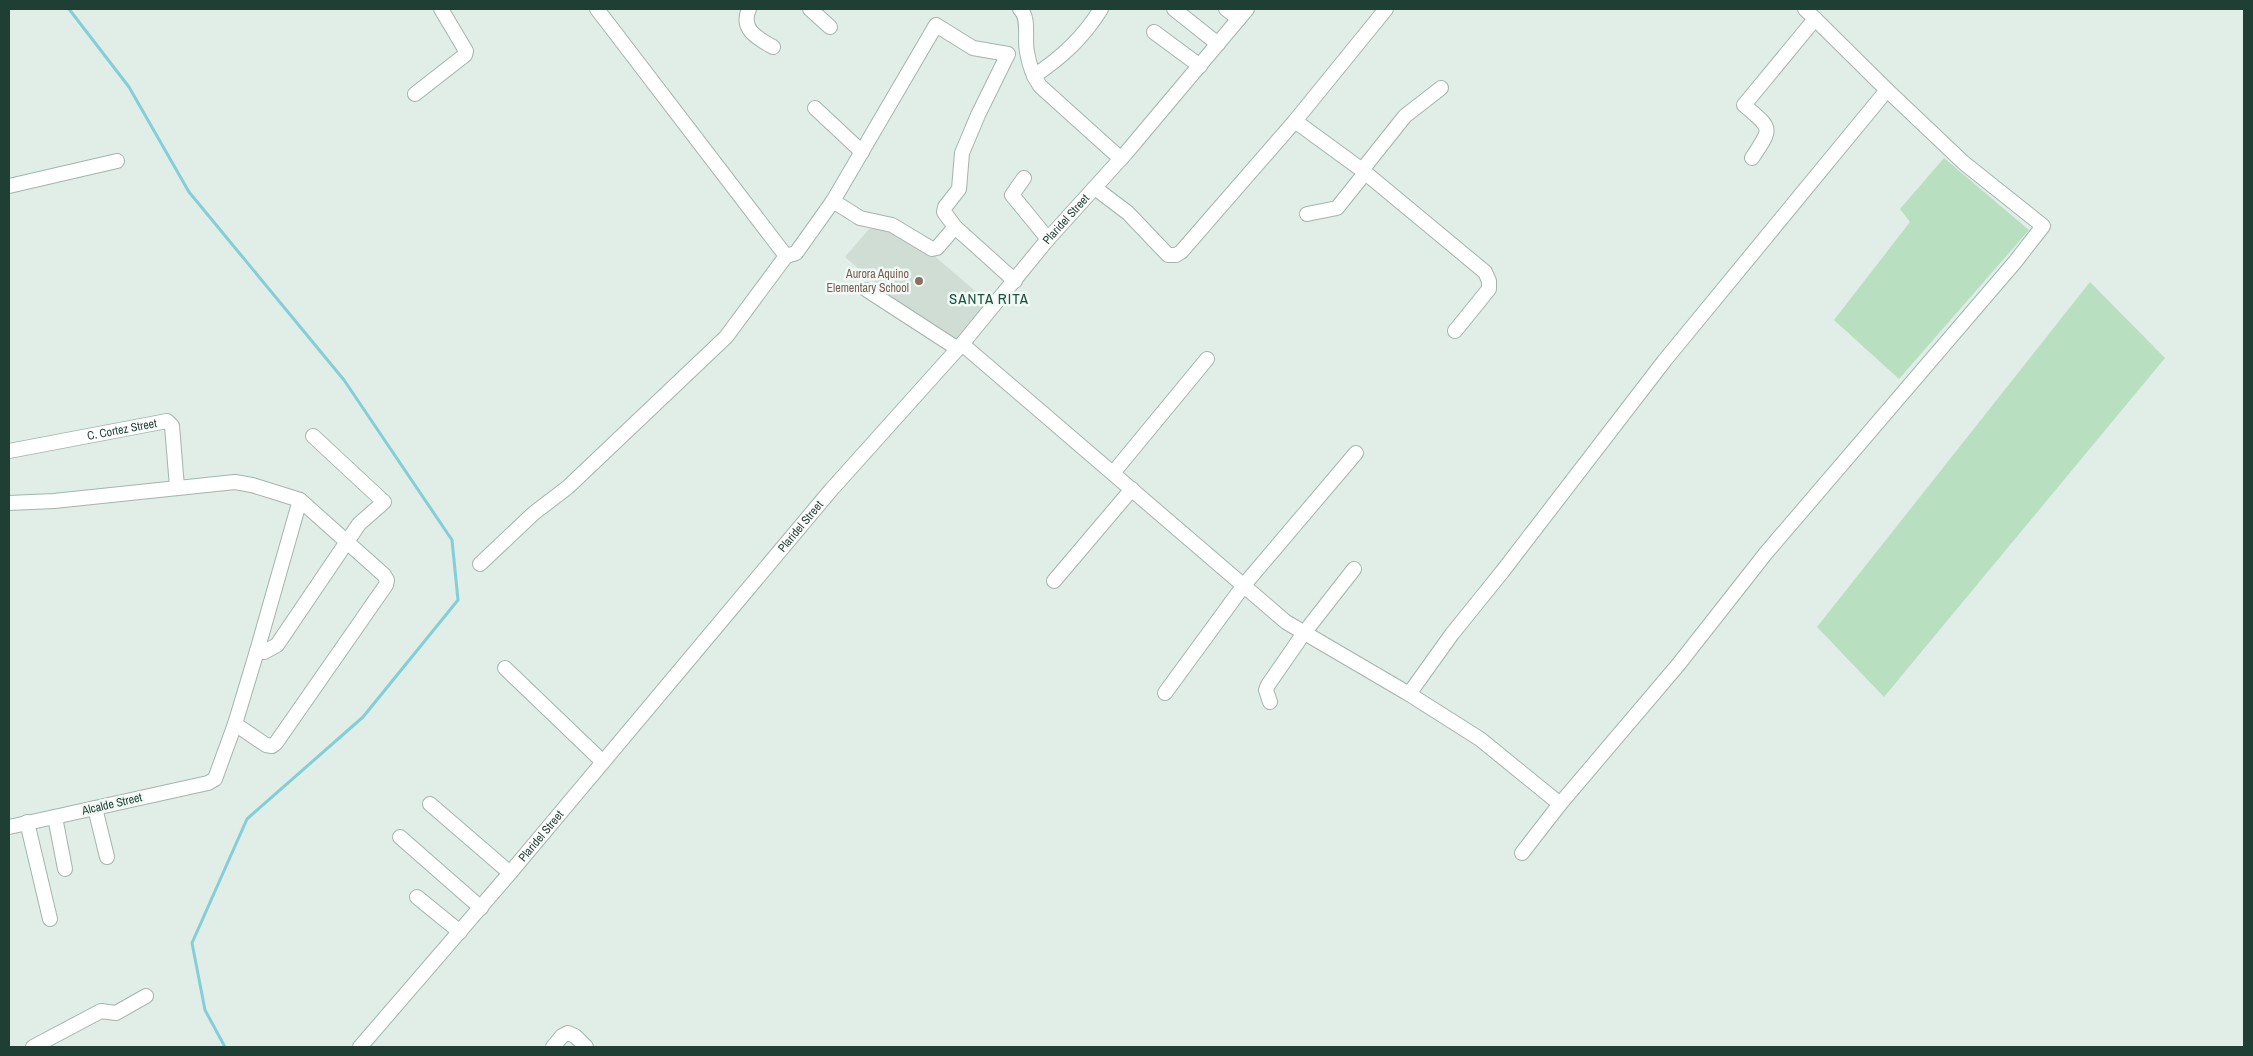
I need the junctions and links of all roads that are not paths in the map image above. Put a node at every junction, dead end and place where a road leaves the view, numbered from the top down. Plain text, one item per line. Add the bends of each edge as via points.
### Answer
1 (441, 9) edge
2 (596, 9) edge
3 (749, 9) edge
4 (810, 9) edge
5 (1020, 9) edge
6 (1100, 9) edge
7 (1174, 9) edge
8 (1226, 9) edge
9 (1386, 9) edge
10 (1243, 14) edge
11 (1810, 14) edge
12 (830, 27) dead end
13 (1154, 32) dead end
14 (1218, 44) junction
15 (773, 47) dead end
16 (1026, 50) junction
17 (1008, 54) junction
18 (1200, 66) junction
19 (1034, 76) junction
20 (1441, 88) dead end
21 (1887, 90) junction
22 (415, 94) dead end
23 (815, 108) dead end
24 (1295, 121) junction
25 (862, 152) junction
26 (1752, 158) dead end
27 (1122, 159) junction
28 (117, 161) dead end
29 (1364, 171) junction
30 (1024, 178) dead end
31 (9, 186) edge
32 (1095, 188) junction
33 (833, 201) junction
34 (1307, 214) dead end
35 (955, 227) junction
36 (1048, 239) junction
37 (786, 256) junction
38 (1015, 281) junction
39 (867, 290) dead end
40 (1455, 331) dead end
41 (958, 349) junction
42 (1207, 359) dead end
43 (313, 436) dead end
44 (9, 451) edge
45 (1356, 453) dead end
46 (1114, 473) junction
47 (177, 487) junction
48 (1132, 489) junction
49 (300, 500) junction
50 (9, 503) edge
51 (346, 542) junction
52 (480, 564) dead end
53 (1354, 569) dead end
54 (1054, 581) dead end
55 (1244, 585) junction
56 (1304, 633) junction
57 (257, 651) junction
58 (505, 668) dead end
59 (1165, 693) dead end
60 (1409, 694) junction
61 (1270, 702) dead end
62 (235, 724) junction
63 (603, 762) junction
64 (430, 804) dead end
65 (1560, 804) junction
66 (95, 808) junction
67 (55, 816) junction
68 (27, 822) junction
69 (9, 827) edge
70 (400, 837) dead end
71 (1522, 853) dead end
72 (107, 857) dead end
73 (65, 870) dead end
74 (510, 873) junction
75 (417, 897) dead end
76 (480, 908) junction
77 (50, 919) dead end
78 (460, 932) junction
79 (146, 996) dead end
80 (33, 1047) edge
81 (360, 1047) edge
82 (554, 1047) edge
83 (586, 1047) edge

1 - 22 street via 466,51 465,55
2 - 37 street
3 - 15 street via 746,25 755,37
4 - 12 street
5 - 16 street via 1025,15
6 - 19 street via 1073,46
7 - 14 street
8 - 10 street
9 - 24 street
10 - 14 street, Plaridel Street
11 - 21 street
11 - 26 street via 1744,105 1768,129
13 - 18 street
14 - 18 street, Plaridel Street
16 - 17 street
16 - 19 street
17 - 25 street via 974,48 936,25
17 - 35 street via 962,152 959,190 945,207 944,212
18 - 27 street, Plaridel Street
19 - 27 street via 1047,94
20 - 29 street via 1405,116
21 - 60 street via 1646,384
21 - 65 street via 1964,163 2043,226 1766,553 1678,665
23 - 25 street
24 - 29 street
24 - 32 street via 1176,255 1168,255 1128,214
25 - 33 street
27 - 32 street, Plaridel Street
28 - 31 street
29 - 34 street via 1337,208
29 - 40 street via 1485,272 1489,290
30 - 36 street via 1012,195
32 - 36 street, Plaridel Street
33 - 35 street via 860,218 892,225 932,249 937,248
33 - 37 street via 796,253
35 - 38 street
36 - 38 street, Plaridel Street
37 - 52 street via 726,337 568,487 534,513
38 - 41 street, Plaridel Street
39 - 41 street
41 - 46 street
41 - 63 street, Plaridel Street via 831,490
42 - 46 street
43 - 51 street via 384,502 364,518
44 - 47 street, C. Cortez Street via 167,421 172,426
45 - 55 street
46 - 48 street
47 - 49 street via 243,482
47 - 50 street
48 - 54 street
48 - 55 street
49 - 51 street
49 - 57 street
51 - 57 street via 277,646 264,652
51 - 62 street via 384,575 386,585 276,743 266,745
53 - 56 street
55 - 56 street via 1286,622
55 - 59 street
56 - 60 street
56 - 61 street via 1268,685 1266,690
57 - 62 street
58 - 63 street
60 - 65 street via 1480,739
62 - 66 street, Alcalde Street via 215,779
63 - 74 street, Plaridel Street
64 - 74 street
65 - 71 street
66 - 67 street, Alcalde Street
66 - 72 street
67 - 68 street, Alcalde Street
67 - 73 street
68 - 69 street, Alcalde Street
68 - 77 street
70 - 76 street
74 - 76 street, Plaridel Street
75 - 78 street
76 - 78 street, Plaridel Street
78 - 81 street, Plaridel Street
79 - 80 street via 116,1013 102,1011
82 - 83 street via 568,1033

